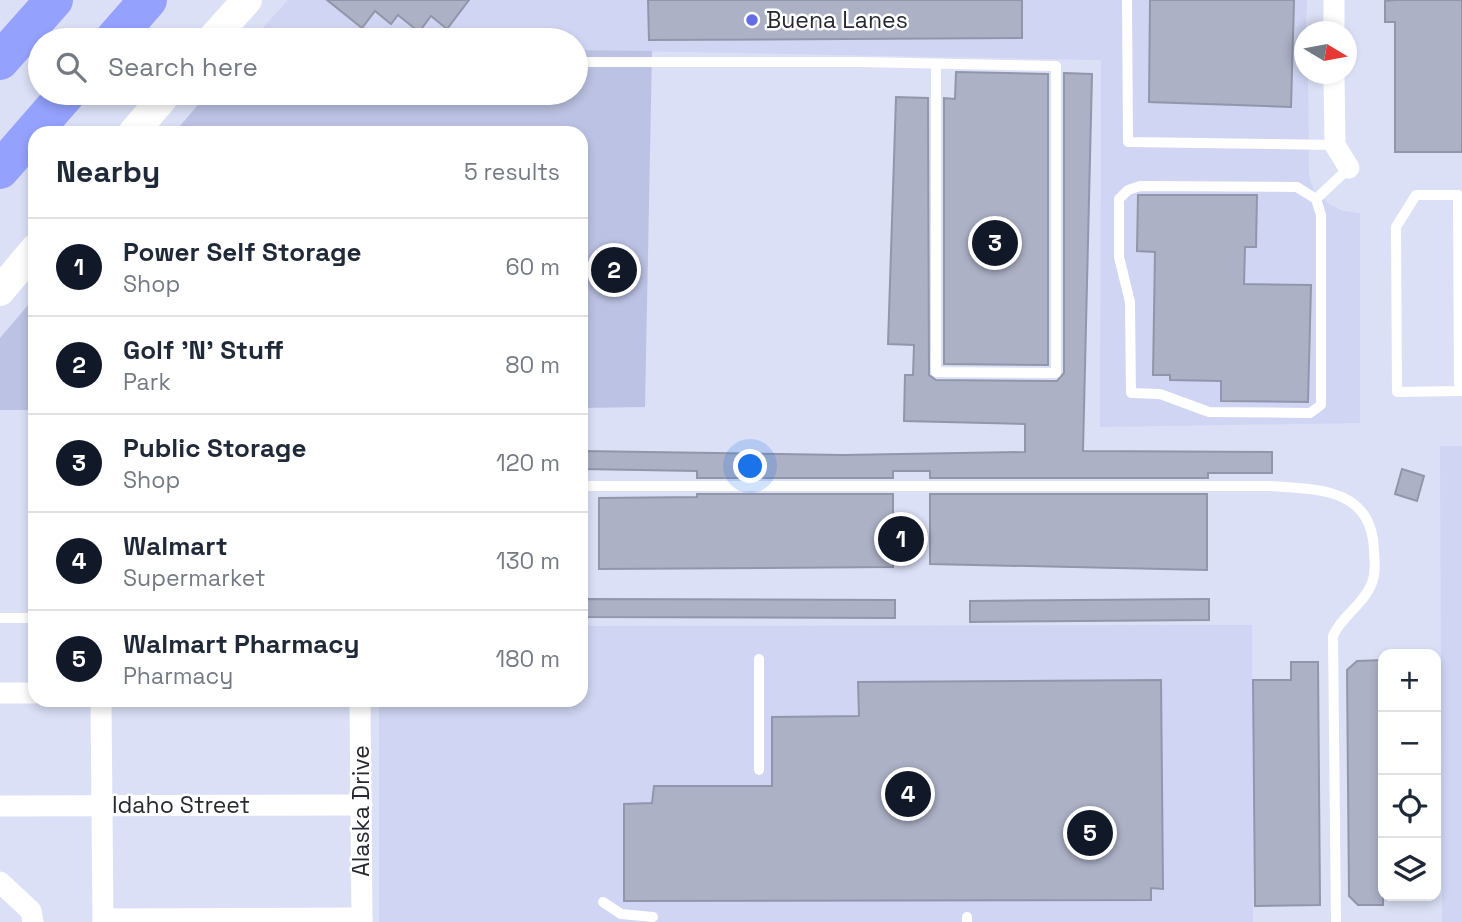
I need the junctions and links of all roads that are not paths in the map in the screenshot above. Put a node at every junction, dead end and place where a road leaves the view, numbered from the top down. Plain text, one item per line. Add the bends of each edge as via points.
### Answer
1 (54, 0) edge
2 (148, 0) edge
3 (247, 0) edge
4 (1127, 0) edge
5 (1334, 0) edge
6 (1334, 21) edge
7 (29, 28) edge
8 (124, 28) edge
9 (222, 28) edge
10 (28, 29) edge
11 (0, 61) edge
12 (588, 62) edge
13 (936, 65) junction
14 (1334, 84) edge
15 (57, 105) edge
16 (157, 105) edge
17 (38, 126) edge
18 (139, 126) edge
19 (28, 138) edge
20 (1335, 145) junction
21 (1349, 168) joint
22 (0, 170) edge
23 (1316, 199) junction
24 (28, 257) edge
25 (0, 291) edge
26 (1460, 391) edge
27 (588, 486) edge
28 (0, 618) edge
29 (28, 618) edge
30 (759, 659) dead end
31 (0, 693) edge
32 (28, 693) edge
33 (101, 707) edge
34 (360, 707) edge
35 (759, 770) dead end
36 (362, 805) junction
37 (0, 806) edge
38 (101, 806) junction
39 (0, 882) edge
40 (603, 902) dead end
41 (653, 918) dead end
42 (362, 920) edge
43 (103, 921) edge
44 (33, 922) edge
45 (1336, 922) edge

1 - 7 highway
2 - 8 highway
3 - 9 street
4 - 20 lane via 1128,142
5 - 6 street
10 - 11 highway
12 - 13 lane
13 - 13 lane via 1056,66 1056,373 936,372
14 - 20 street
15 - 17 highway
16 - 18 street
19 - 22 highway
20 - 21 street
21 - 23 lane
23 - 23 lane via 1297,187 1140,186 1119,199 1119,257 1130,302 1131,393 1160,394 1209,412 1310,413 1321,405 1321,215
24 - 25 street
26 - 26 lane via 1398,392 1396,227 1416,195 1458,195
27 - 45 lane via 1271,486 1325,489 1342,495 1370,519 1375,577 1333,636
28 - 29 lane
30 - 35 lane
31 - 32 street
33 - 38 street
34 - 36 street, Alaska Drive
36 - 38 street, Idaho Street
36 - 42 street, Alaska Drive
37 - 38 street, Idaho Street
38 - 43 street
39 - 44 street via 31,911
40 - 41 lane via 621,915
42 - 43 street

